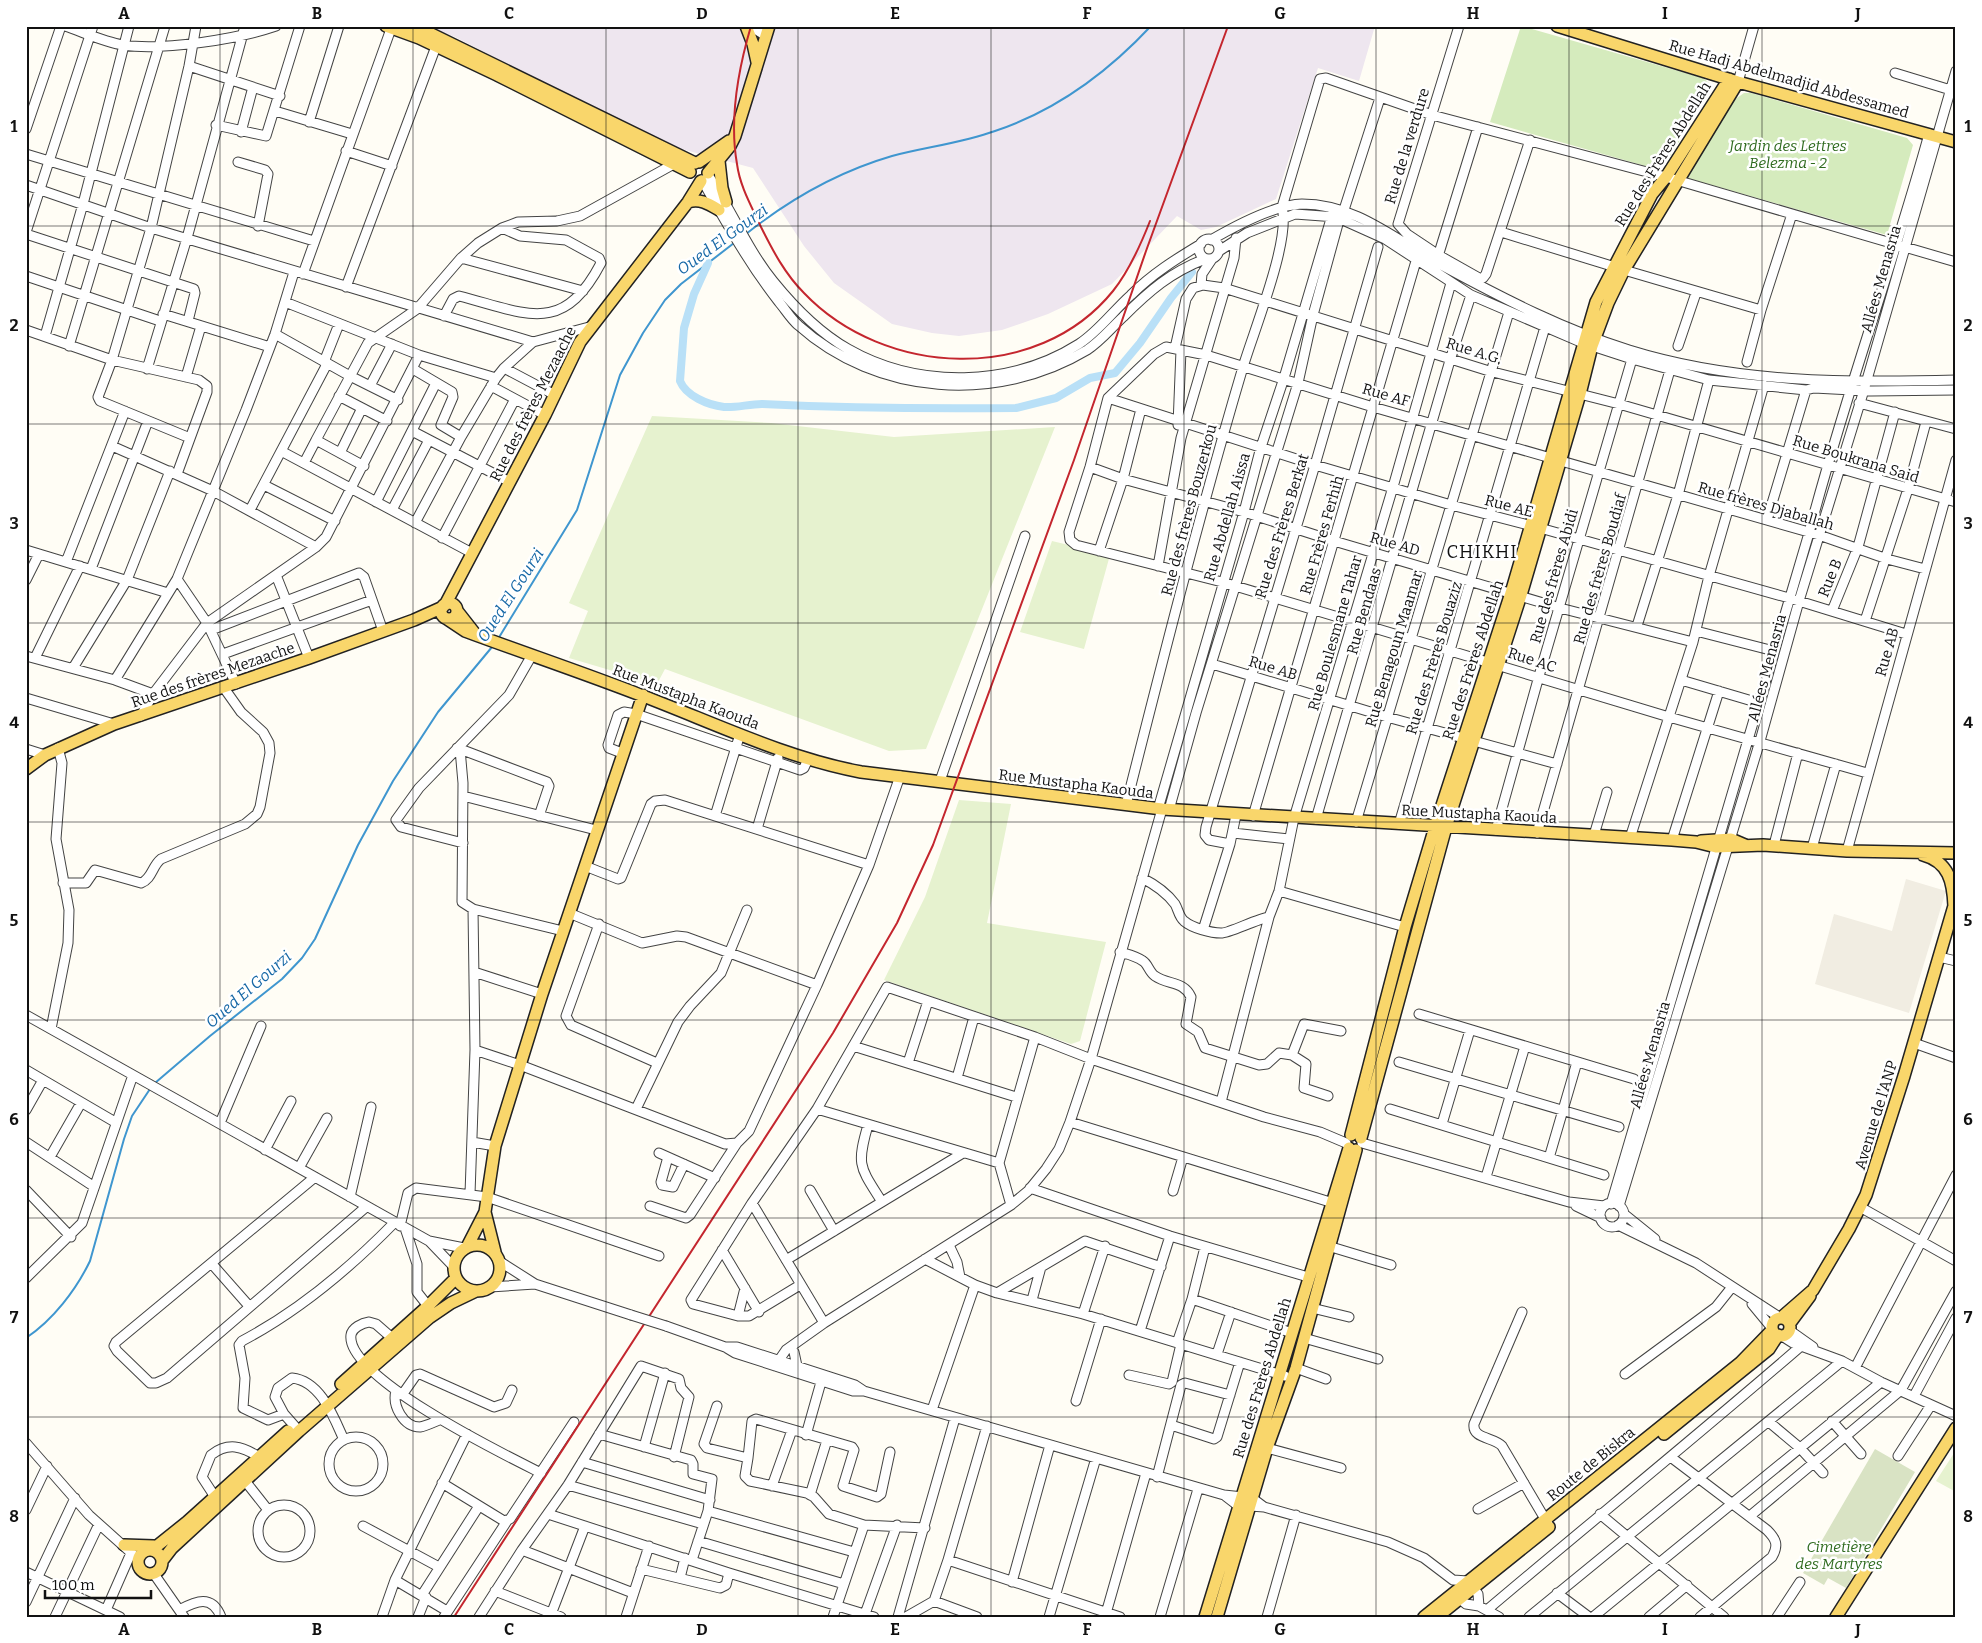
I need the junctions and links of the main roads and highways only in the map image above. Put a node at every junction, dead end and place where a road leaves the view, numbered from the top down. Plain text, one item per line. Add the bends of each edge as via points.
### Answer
1 (415, 26) edge
2 (748, 26) edge
3 (1557, 26) edge
4 (394, 27) edge
5 (768, 31) edge
6 (438, 42) junction
7 (758, 64) junction
8 (1733, 80) junction
9 (732, 138) junction
10 (1956, 142) edge
11 (719, 161) junction
12 (699, 173) junction
13 (685, 206) junction
14 (1619, 269) junction
15 (460, 578) junction
16 (458, 610) junction
17 (445, 612) junction
18 (476, 635) junction
19 (642, 695) junction
20 (26, 769) edge
21 (1441, 827) junction
22 (1914, 853) junction
23 (1956, 853) edge
24 (1955, 902) edge
25 (1353, 1142) junction
26 (484, 1212) junction
27 (465, 1248) junction
28 (497, 1256) junction
29 (456, 1278) junction
30 (1813, 1290) joint
31 (476, 1292) junction
32 (368, 1365) junction
33 (296, 1428) junction
34 (1956, 1428) edge
35 (242, 1478) junction
36 (156, 1548) junction
37 (131, 1552) junction
38 (162, 1561) junction
39 (1456, 1596) junction
40 (1205, 1617) edge
41 (1217, 1617) edge
42 (1424, 1617) edge
43 (1437, 1617) edge
44 (1836, 1617) edge

1 - 6 main road
2 - 7 main road
3 - 8 main road, Rue Hadj Abdelmadjid Abdessamed
4 - 6 main road
5 - 7 main road
6 - 12 main road
6 - 12 main road via 672,165
7 - 9 main road
8 - 10 main road, Rue Hadj Abdelmadjid Abdessamed
8 - 14 main road, Rue des Frères Abdellah via 1677,181
8 - 14 main road, Rue des Frères Abdellah via 1652,194
9 - 11 main road
9 - 12 main road
11 - 12 main road
11 - 13 main road via 723,206 695,200
12 - 13 main road, Rue des frères Mezaache
13 - 15 main road, Rue des frères Mezaache via 589,327
14 - 21 main road, Rue des Frères Abdellah via 1596,302 1575,393 1516,594
15 - 16 main road, Rue des frères Mezaache
15 - 17 main road, Rue des frères Mezaache
16 - 17 main road via 453,619
16 - 18 main road
17 - 18 main road, Rue Mustapha Kaouda
17 - 20 main road, Rue des frères Mezaache via 114,724 58,748
18 - 19 main road, Rue Mustapha Kaouda
19 - 21 main road, Rue Mustapha Kaouda via 780,749 841,768 1163,809
19 - 26 main road via 495,1146
21 - 22 main road, Rue Mustapha Kaouda
21 - 25 main road, Rue des Frères Abdellah
21 - 25 main road, Rue des Frères Abdellah via 1405,927
22 - 23 main road, Rue Mustapha Kaouda
22 - 24 main road via 1929,857 1945,868 1953,884
24 - 30 main road, Avenue de l'ANP via 1880,1155 1860,1207
25 - 40 main road, Rue des Frères Abdellah via 1330,1202
25 - 41 main road, Rue des Frères Abdellah via 1294,1373 1267,1448
26 - 27 main road
26 - 28 main road
27 - 28 main road via 484,1246
27 - 29 main road via 455,1259
28 - 31 main road via 500,1271 497,1280 490,1287
29 - 31 main road via 468,1290
29 - 32 main road
30 - 39 main road, Route de Biskra via 1808,1300 1740,1363
31 - 32 main road via 436,1313
32 - 33 main road
33 - 35 main road
33 - 35 main road via 259,1457
34 - 44 main road
35 - 36 main road
35 - 38 main road
36 - 37 main road
36 - 37 main road
36 - 38 main road
37 - 38 main road via 143,1572 154,1574
39 - 42 main road, Route de Biskra
39 - 43 main road, Route de Biskra

